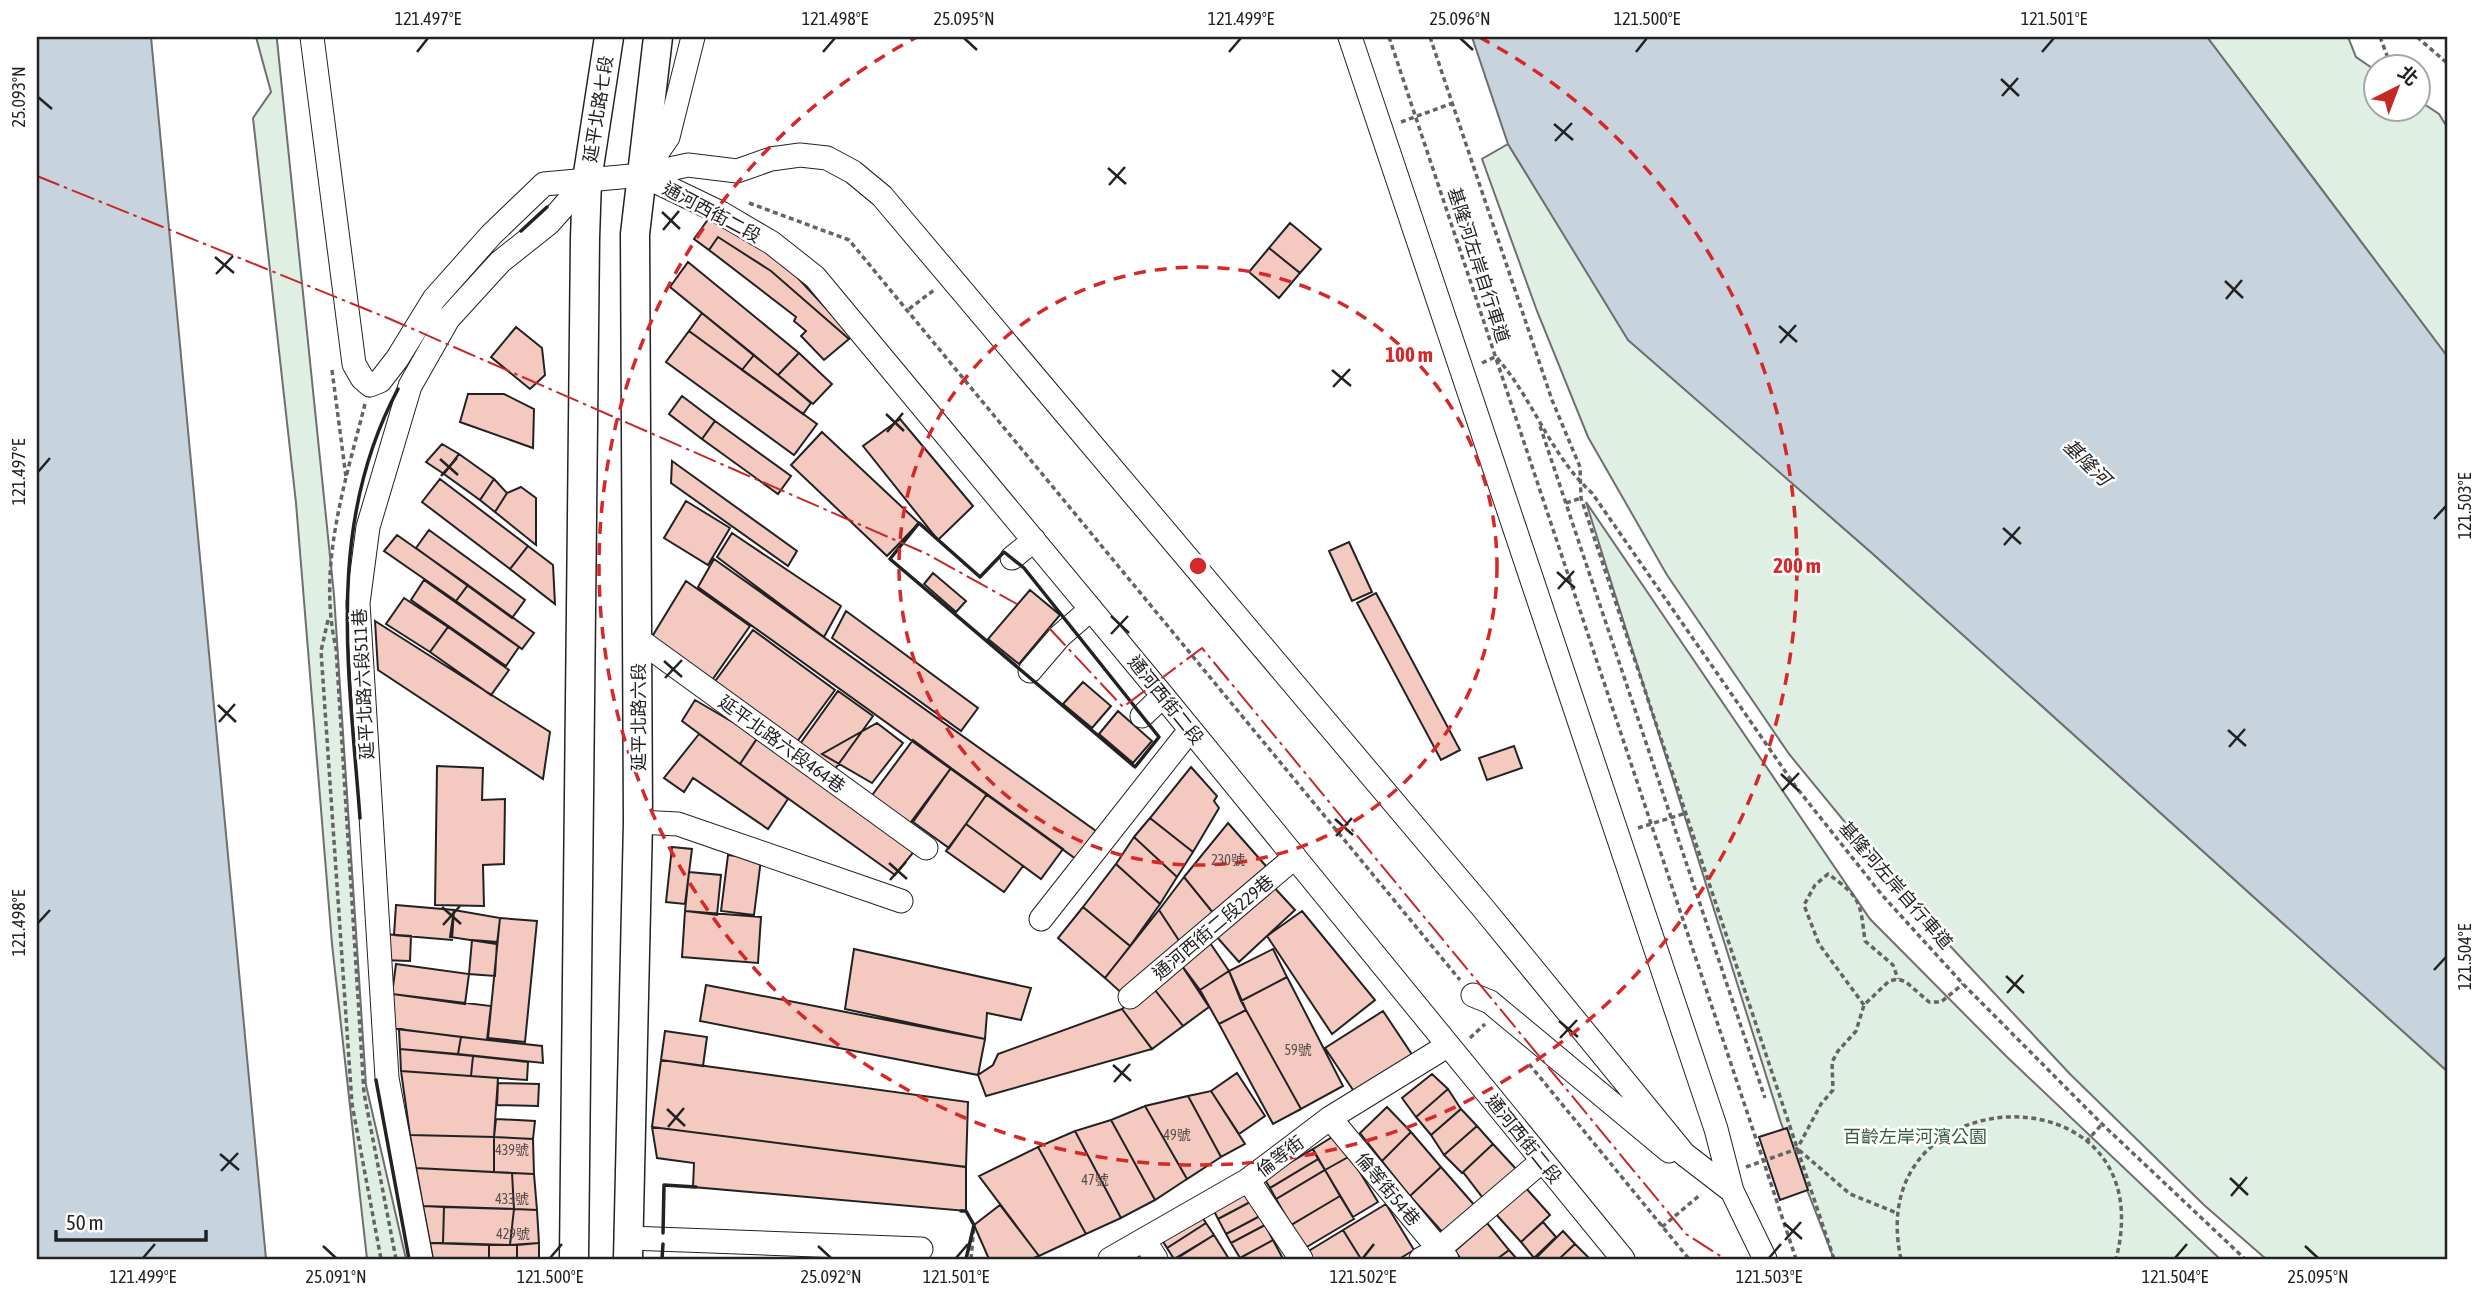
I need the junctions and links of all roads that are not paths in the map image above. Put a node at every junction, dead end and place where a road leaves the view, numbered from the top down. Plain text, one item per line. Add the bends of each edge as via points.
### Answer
1 (312, 37) edge
2 (609, 37) edge
3 (658, 37) edge
4 (693, 37) edge
5 (1350, 37) edge
6 (642, 175) junction
7 (587, 180) junction
8 (1034, 540) junction
9 (1012, 558) dead end
10 (1091, 609) junction
11 (638, 639) junction
12 (1030, 671) dead end
13 (1163, 696) junction
14 (1142, 716) dead end
15 (1190, 730) junction
16 (638, 822) junction
17 (926, 848) dead end
18 (1295, 857) junction
19 (901, 901) dead end
20 (1041, 919) dead end
21 (1472, 995) road end
22 (1130, 997) dead end
23 (1447, 1045) junction
24 (1330, 1118) junction
25 (1684, 1154) junction
26 (1542, 1161) junction
27 (1248, 1181) junction
28 (1724, 1186) junction
29 (1144, 1240) junction
30 (629, 1248) edge
31 (921, 1249) dead end
32 (1436, 1256) edge
33 (421, 1259) edge
34 (574, 1259) edge
35 (1110, 1259) edge
36 (1156, 1259) edge
37 (1301, 1259) edge
38 (1623, 1259) edge
39 (1765, 1259) edge

1 - 7 street, 通河西街二段 via 354,363 370,385 380,381 397,359 434,299 526,201 544,184
2 - 7 main road, 延平北路七段
3 - 6 main road
4 - 6 street via 668,137
5 - 28 street via 1716,1129
6 - 7 street, 通河西街二段
6 - 8 street, 通河西街二段 via 772,243 814,277
6 - 11 main road, 延平北路六段 via 635,234
6 - 25 street via 688,165 737,172 771,159 800,155 827,158 882,196 1483,908
7 - 33 street, 延平北路六段511巷 via 549,223 500,261 448,318 410,387 368,527 358,603 387,1078
7 - 34 main road
8 - 9 street
8 - 10 street, 通河西街二段
10 - 12 street
10 - 13 street, 通河西街二段
11 - 16 main road, 延平北路六段
11 - 17 street, 延平北路六段464巷
13 - 14 street
13 - 15 street, 通河西街二段
15 - 18 street, 通河西街二段
15 - 20 street
16 - 19 street via 678,824
16 - 30 main road, 延平北路六段
18 - 22 street, 通河西街二段229巷
18 - 23 street, 通河西街二段
21 - 25 street via 1490,1002 1675,1156
23 - 24 street, 倫等街
23 - 26 street, 通河西街二段
24 - 27 street, 倫等街
24 - 32 street, 倫等街54巷
25 - 28 street
26 - 32 street
26 - 38 street, 通河西街二段
27 - 29 street, 倫等街
27 - 37 street
28 - 39 street
29 - 35 street, 倫等街
29 - 36 street
30 - 31 street

